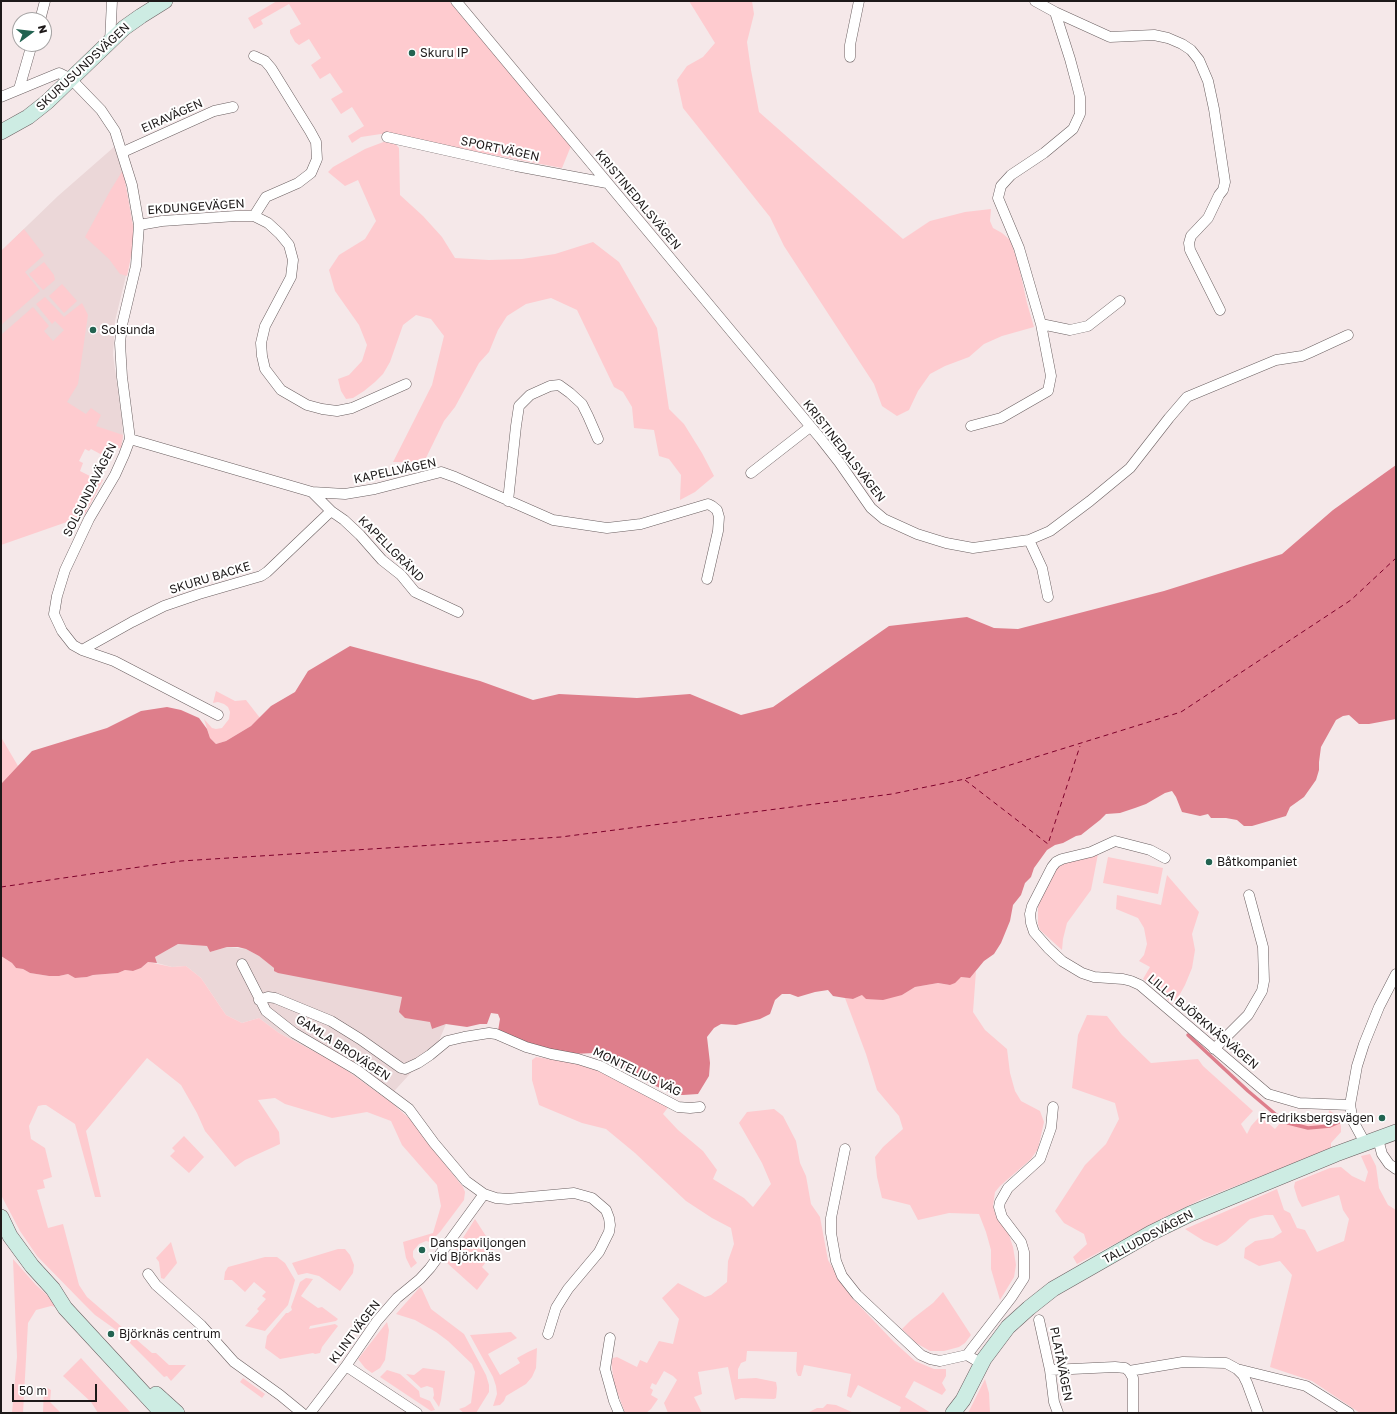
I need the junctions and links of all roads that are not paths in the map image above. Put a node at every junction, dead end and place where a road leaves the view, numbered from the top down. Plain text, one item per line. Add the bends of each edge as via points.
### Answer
1 (45, 1) edge
2 (112, 1) edge
3 (165, 1) edge
4 (456, 1) edge
5 (859, 1) edge
6 (1035, 1) edge
7 (42, 12) edge
8 (1055, 12) junction
9 (110, 42) junction
10 (30, 52) edge
11 (254, 56) dead end
12 (850, 57) dead end
13 (71, 79) junction
14 (19, 90) junction
15 (1, 97) edge
16 (233, 107) dead end
17 (1, 132) edge
18 (387, 137) dead end
19 (122, 152) junction
20 (607, 183) junction
21 (254, 216) junction
22 (139, 225) junction
23 (1120, 301) dead end
24 (1220, 310) dead end
25 (1041, 324) junction
26 (1348, 335) dead end
27 (406, 384) dead end
28 (971, 426) dead end
29 (810, 427) junction
30 (130, 439) junction
31 (598, 439) dead end
32 (751, 473) dead end
33 (312, 492) junction
34 (508, 500) junction
35 (331, 510) junction
36 (1029, 540) junction
37 (707, 578) dead end
38 (1048, 597) dead end
39 (458, 612) dead end
40 (82, 650) junction
41 (218, 715) dead end
42 (1165, 858) dead end
43 (1249, 895) dead end
44 (242, 964) dead end
45 (1396, 974) edge
46 (259, 1000) junction
47 (1214, 1049) junction
48 (1350, 1105) junction
49 (700, 1107) dead end
50 (1053, 1107) dead end
51 (1396, 1132) edge
52 (1371, 1141) junction
53 (845, 1150) dead end
54 (1396, 1169) edge
55 (484, 1194) junction
56 (1, 1217) edge
57 (148, 1274) dead end
58 (65, 1308) junction
59 (1039, 1320) dead end
60 (548, 1334) dead end
61 (610, 1338) dead end
62 (967, 1355) junction
63 (982, 1364) junction
64 (346, 1366) junction
65 (1237, 1369) junction
66 (1050, 1370) junction
67 (1129, 1371) junction
68 (162, 1413) edge
69 (176, 1413) edge
70 (302, 1413) edge
71 (310, 1413) edge
72 (417, 1413) edge
73 (619, 1413) edge
74 (953, 1413) edge
75 (1058, 1413) edge
76 (1133, 1413) edge
77 (1258, 1413) edge
78 (1349, 1413) edge

1 - 7 street
2 - 9 street
3 - 9 street, SKURUSUNDSVÄGEN via 132,22
4 - 20 street, KRISTINEDALSVÄGEN
5 - 12 street
6 - 8 street
8 - 24 street via 1110,37 1154,35 1168,38 1187,47 1199,60 1208,81 1225,182 1208,218 1191,236 1189,243 1190,250
8 - 25 street via 1080,97 1080,114 1073,129 1010,175 1001,186 998,198 1019,248
9 - 13 street, SKURUSUNDSVÄGEN
10 - 14 street
11 - 21 street, EKDUNGEVÄGEN via 265,60 310,130 316,142 317,159 311,173 298,183 266,197
13 - 14 street via 59,73
13 - 17 street, SKURUSUNDSVÄGEN via 34,112
13 - 19 street, SOLSUNDAVÄGEN via 101,110 115,131
14 - 15 street
16 - 19 street, EIRAVÄGEN via 214,111
18 - 20 street, SPORTVÄGEN
19 - 22 street, SOLSUNDAVÄGEN via 132,186
20 - 29 street, KRISTINEDALSVÄGEN
21 - 22 street, EKDUNGEVÄGEN
21 - 27 street, EKDUNGEVÄGEN via 268,223 280,234 289,245 293,260 291,277 265,326 261,343 265,369 281,390 307,405 337,411 352,408
22 - 30 street, SOLSUNDAVÄGEN via 136,266 120,343
23 - 25 street via 1088,326 1070,330
25 - 28 street via 1052,376 1048,391 1001,418
26 - 36 street, KRISTINEDALSVÄGEN via 1302,356 1276,360 1187,397 1130,468 1050,531
29 - 32 street
29 - 36 street, KRISTINEDALSVÄGEN via 839,462 871,508 884,519 917,534 974,548
30 - 33 street, KAPELLVÄGEN
30 - 40 street, SOLSUNDAVÄGEN via 115,475 89,519 65,570 57,596 54,614 59,625 73,645
31 - 34 street via 582,404 559,385 530,395 519,406
33 - 34 street, KAPELLVÄGEN via 345,494 441,472
33 - 35 street, KAPELLGRÄND
34 - 37 street, KAPELLVÄGEN via 553,520 607,528 641,524 708,504 717,510 719,517
35 - 39 street, KAPELLGRÄND via 360,534 415,592
35 - 40 street, SKURU BACKE via 261,576 164,606
36 - 38 street via 1042,568
40 - 41 street, SOLSUNDAVÄGEN via 114,661
42 - 47 street, LILLA BJÖRKNÄSVÄGEN via 1150,850 1114,841 1091,852 1062,859 1052,867 1038,893 1030,914 1031,923 1034,932 1062,961 1094,977 1123,979 1135,983
43 - 47 street via 1263,947 1262,991 1248,1015
44 - 46 street, GAMLA BROVÄGEN
45 - 48 street via 1364,1044
46 - 49 street, MONTELIUS VÄG via 276,998 331,1020 405,1069 430,1055 447,1041 489,1033 526,1047 600,1066 678,1107
46 - 55 street, GAMLA BROVÄGEN via 266,1011 294,1034 357,1070 409,1109 466,1181
47 - 48 street, LILLA BJÖRKNÄSVÄGEN via 1268,1094 1280,1099
48 - 52 street via 1353,1121
50 - 62 street via 1051,1128 1040,1159 1008,1188 1001,1197 999,1207 1024,1252 1024,1278
51 - 52 street, TALLUDDSVÄGEN
52 - 54 street
52 - 63 street, TALLUDDSVÄGEN via 1190,1214 1102,1260 1029,1308 1008,1327
53 - 62 street via 831,1218 832,1246 842,1276 857,1295 921,1355 940,1361
55 - 60 street, GAMLA BROVÄGEN via 508,1199 574,1193 592,1198 606,1210 609,1232 599,1252 568,1289 556,1308
55 - 64 street, KLINTVÄGEN via 430,1268 397,1298 377,1321
56 - 58 street via 10,1236
57 - 70 street via 156,1285 201,1325 234,1362
58 - 68 street
58 - 69 street via 113,1350
59 - 66 street, PLATÅVÄGEN
61 - 73 street via 605,1370
62 - 63 street
63 - 74 street, TALLUDDSVÄGEN
64 - 71 street, KLINTVÄGEN
64 - 72 street
65 - 67 street via 1226,1363 1183,1362
65 - 77 street via 1247,1383
65 - 78 street via 1306,1386
66 - 67 street via 1115,1367
66 - 75 street, PLATÅVÄGEN
67 - 76 street via 1133,1378

